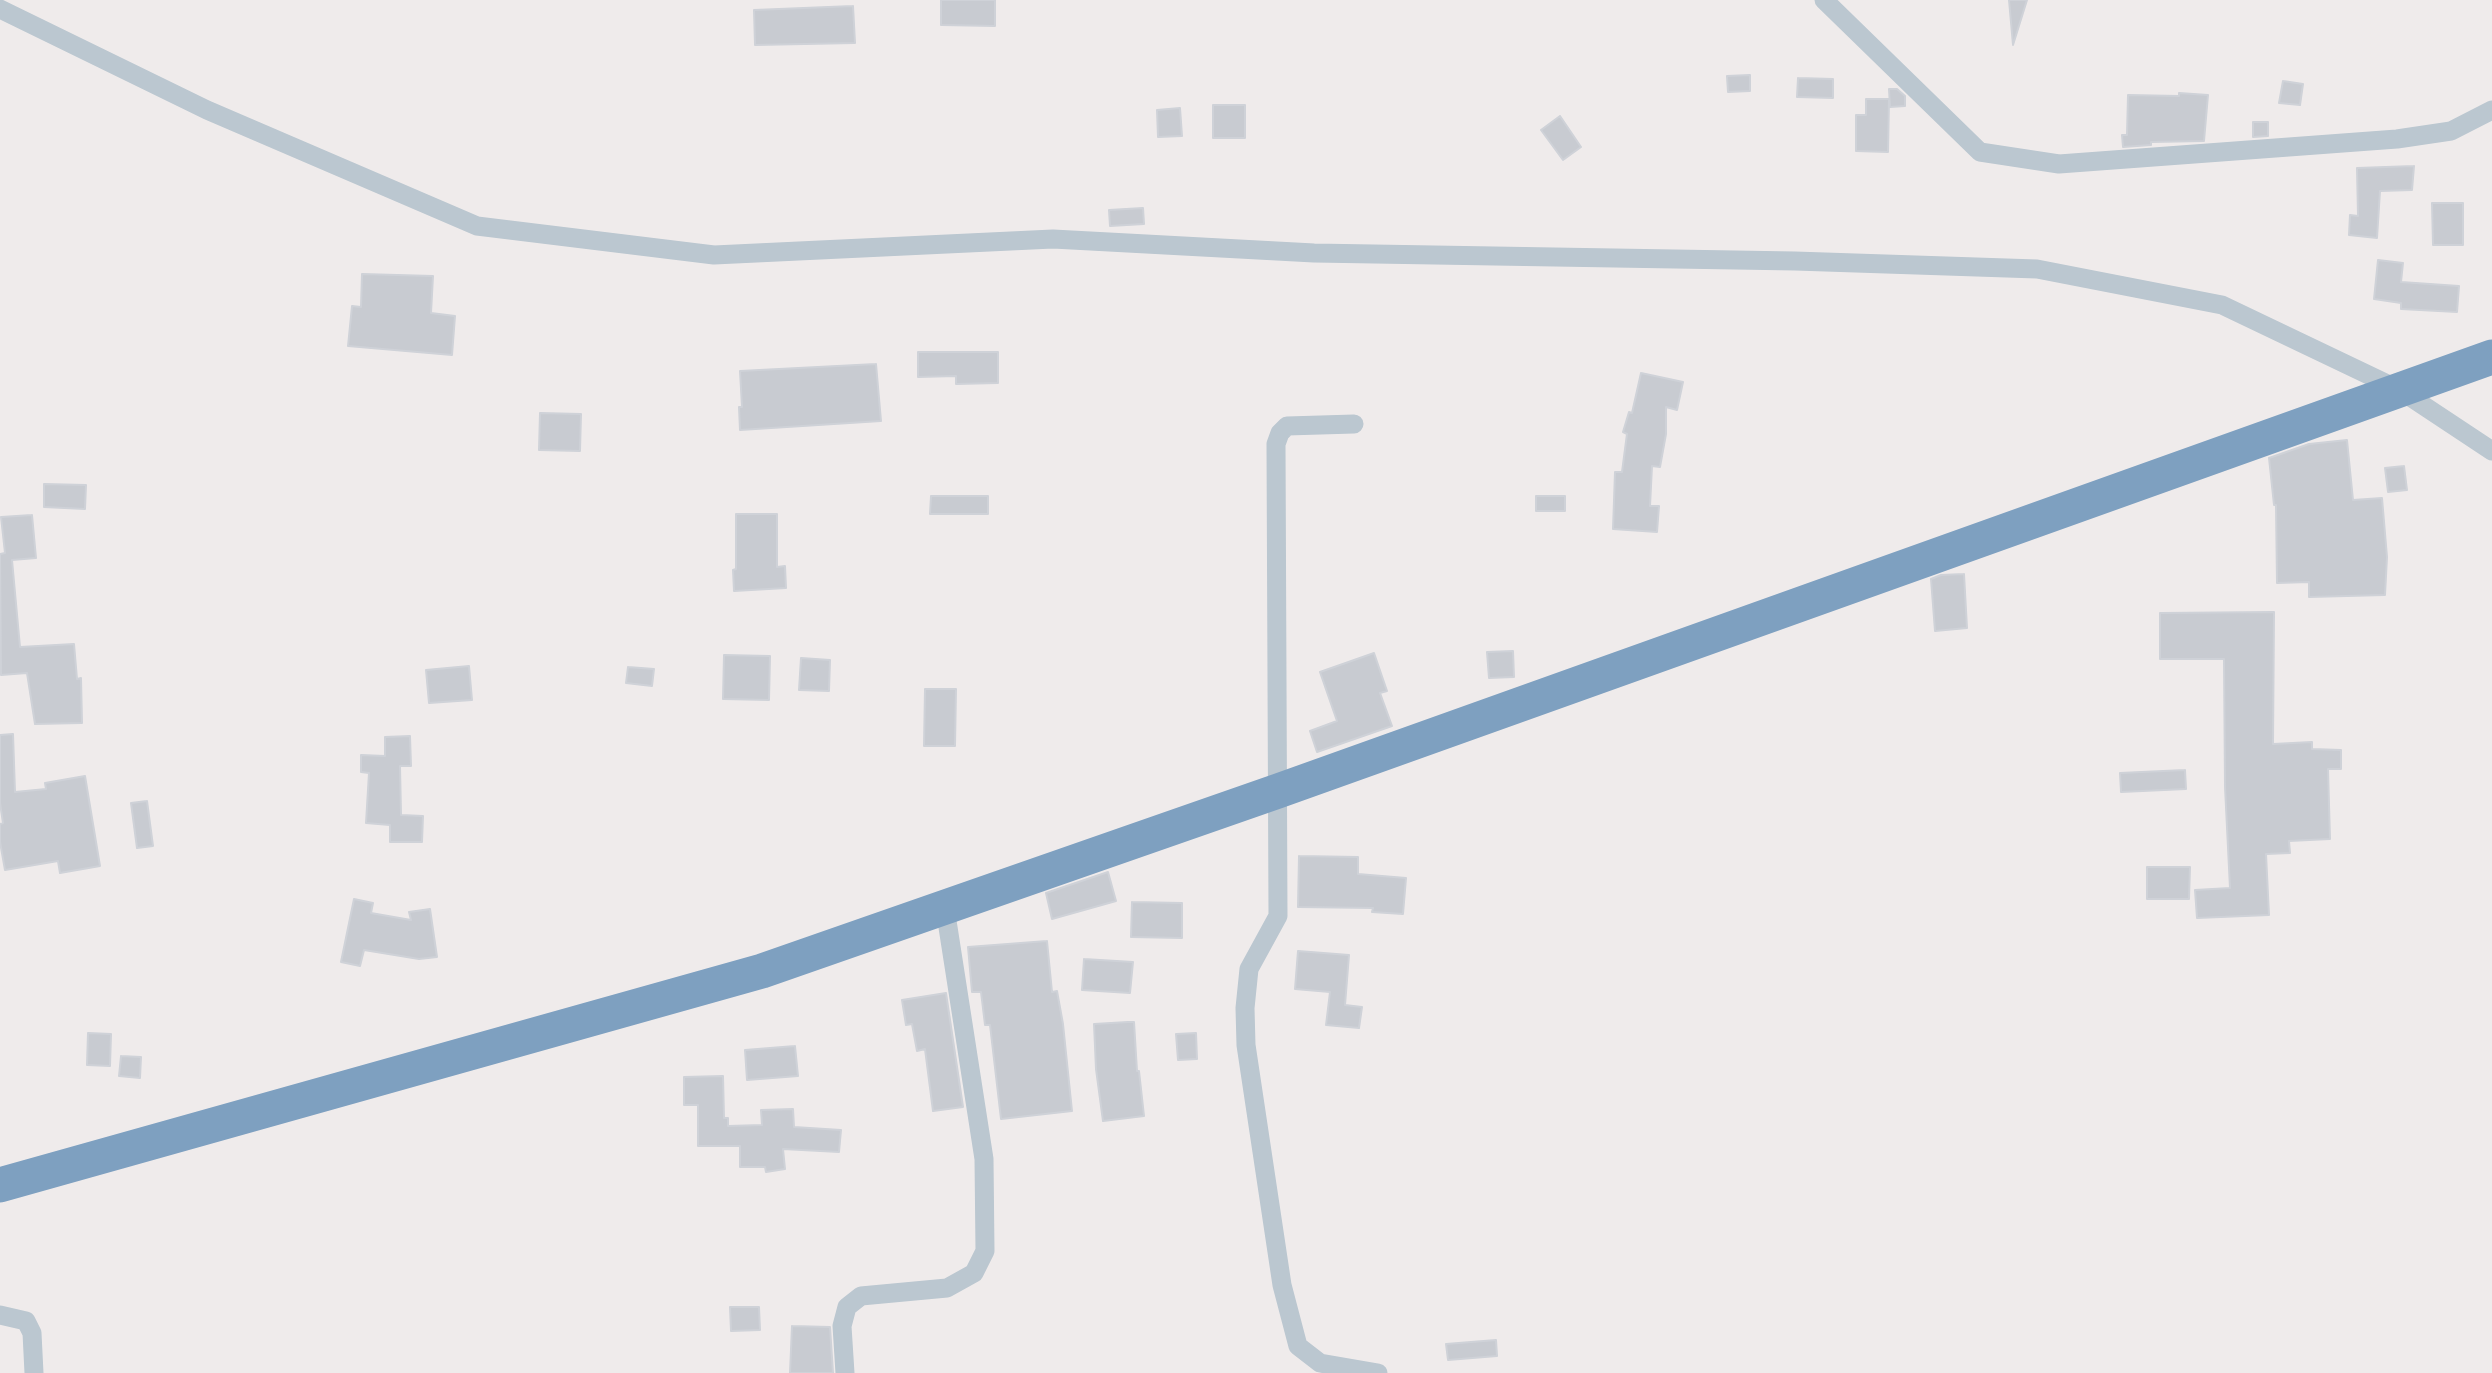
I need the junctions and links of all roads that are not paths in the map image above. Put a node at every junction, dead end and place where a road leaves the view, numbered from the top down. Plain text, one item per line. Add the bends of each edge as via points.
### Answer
1 (1824, 0) edge
2 (0, 9) edge
3 (2492, 110) edge
4 (2492, 357) edge
5 (2400, 390) junction
6 (1354, 424) dead end
7 (2492, 451) edge
8 (1278, 791) junction
9 (945, 908) junction
10 (0, 1185) edge
11 (0, 1315) edge
12 (34, 1373) edge
13 (845, 1373) edge
14 (1378, 1373) edge

1 - 3 street via 1980,152 2059,164 2397,139 2451,131
2 - 5 street via 207,110 477,226 714,255 1053,239 1314,253 2037,269 2222,305
4 - 5 highway
5 - 7 street
5 - 8 highway
6 - 8 street via 1287,426 1276,444
8 - 9 highway
8 - 14 street via 1278,916 1249,969 1245,1045 1282,1285 1298,1346 1320,1363
9 - 10 highway via 762,971
9 - 13 street via 984,1159 985,1251 974,1273 947,1288 862,1297 847,1307 842,1326
11 - 12 street via 26,1321 32,1332

